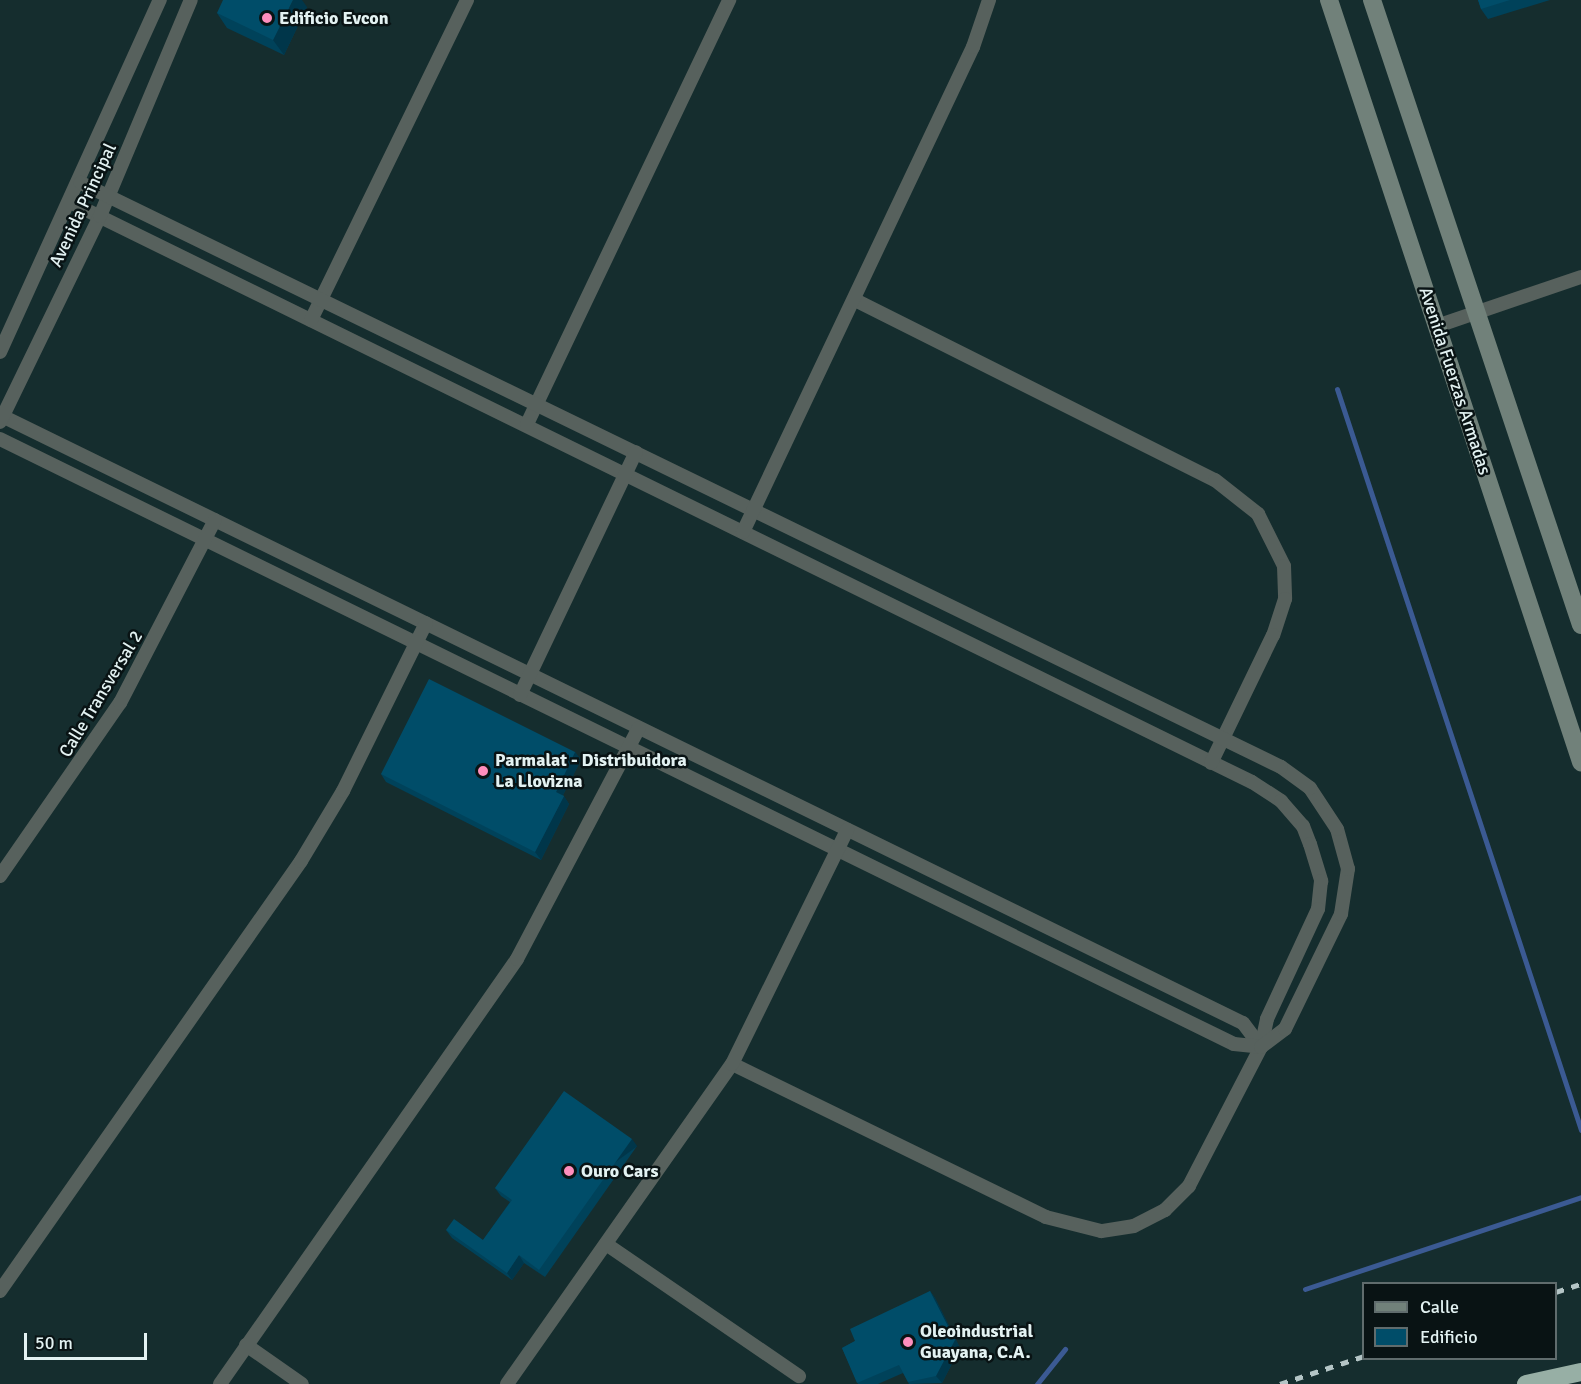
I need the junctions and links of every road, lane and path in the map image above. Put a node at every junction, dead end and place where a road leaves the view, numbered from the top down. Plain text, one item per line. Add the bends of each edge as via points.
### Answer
1 (160, 0) edge
2 (191, 0) edge
3 (467, 0) edge
4 (729, 0) edge
5 (989, 0) edge
6 (1329, 0) edge
7 (1372, 0) edge
8 (81, 183) junction
9 (108, 194) junction
10 (72, 203) junction
11 (100, 216) junction
12 (1581, 278) edge
13 (321, 300) junction
14 (855, 300) junction
15 (1478, 313) junction
16 (311, 320) junction
17 (1437, 326) junction
18 (0, 352) edge
19 (537, 404) junction
20 (1, 418) edge
21 (527, 424) junction
22 (0, 439) edge
23 (636, 452) junction
24 (625, 474) junction
25 (752, 509) junction
26 (214, 520) junction
27 (743, 532) junction
28 (205, 540) junction
29 (971, 619) junction
30 (426, 623) junction
31 (1581, 625) edge
32 (960, 641) junction
33 (416, 644) junction
34 (530, 674) junction
35 (520, 695) junction
36 (639, 728) junction
37 (1223, 737) junction
38 (629, 748) junction
39 (1581, 762) edge
40 (1211, 763) junction
41 (847, 830) junction
42 (838, 851) junction
43 (0, 876) edge
44 (1314, 924) junction
45 (1334, 933) junction
46 (1261, 1047) junction
47 (732, 1064) junction
48 (606, 1244) junction
49 (0, 1291) edge
50 (246, 1345) junction
51 (1581, 1372) edge
52 (800, 1376) dead end
53 (220, 1384) edge
54 (302, 1384) edge
55 (507, 1384) edge
56 (1526, 1384) edge

1 - 8 street, Avenida Principal
2 - 9 street, Avenida Principal
3 - 13 street
4 - 19 street
5 - 14 street via 973,47
6 - 17 street, Avenida Fuerzas Armadas
7 - 15 street
8 - 9 street
8 - 10 street, Avenida Principal
9 - 11 street, Avenida Principal
9 - 13 street
10 - 11 street
10 - 18 street, Avenida Principal
11 - 16 street
11 - 20 street, Avenida Principal
12 - 15 street
13 - 16 street
13 - 19 street
14 - 25 street
14 - 37 street via 1215,480 1258,514 1284,566 1285,599 1273,635
15 - 17 street
15 - 31 street
16 - 21 street
17 - 39 street, Avenida Fuerzas Armadas
19 - 21 street
19 - 23 street
20 - 26 street
21 - 24 street
22 - 28 street
23 - 24 street
23 - 25 street
24 - 27 street
24 - 34 street
25 - 27 street
25 - 29 street
26 - 28 street, Calle Transversal 2
26 - 30 street
27 - 32 street
28 - 33 street
28 - 43 street, Calle Transversal 2 via 120,703
29 - 32 street
29 - 37 street
30 - 33 street
30 - 34 street
32 - 40 street
33 - 35 street
33 - 49 street via 343,792 301,861
34 - 35 street
34 - 36 street
35 - 38 street
36 - 38 street
36 - 41 street
37 - 40 street
37 - 45 street via 1297,778 1330,816 1348,869
38 - 42 street
38 - 50 street via 517,959
40 - 44 street via 1268,791 1303,826 1321,881
41 - 42 street
41 - 46 street via 1243,1023
42 - 46 street via 1234,1044
42 - 47 street
44 - 45 street
44 - 46 street via 1267,1019
45 - 46 street via 1285,1029
46 - 47 street via 1189,1186 1165,1210 1119,1230 1083,1228 1046,1217
47 - 48 street
48 - 52 street
48 - 55 street
50 - 53 street
50 - 54 street
51 - 56 highway

